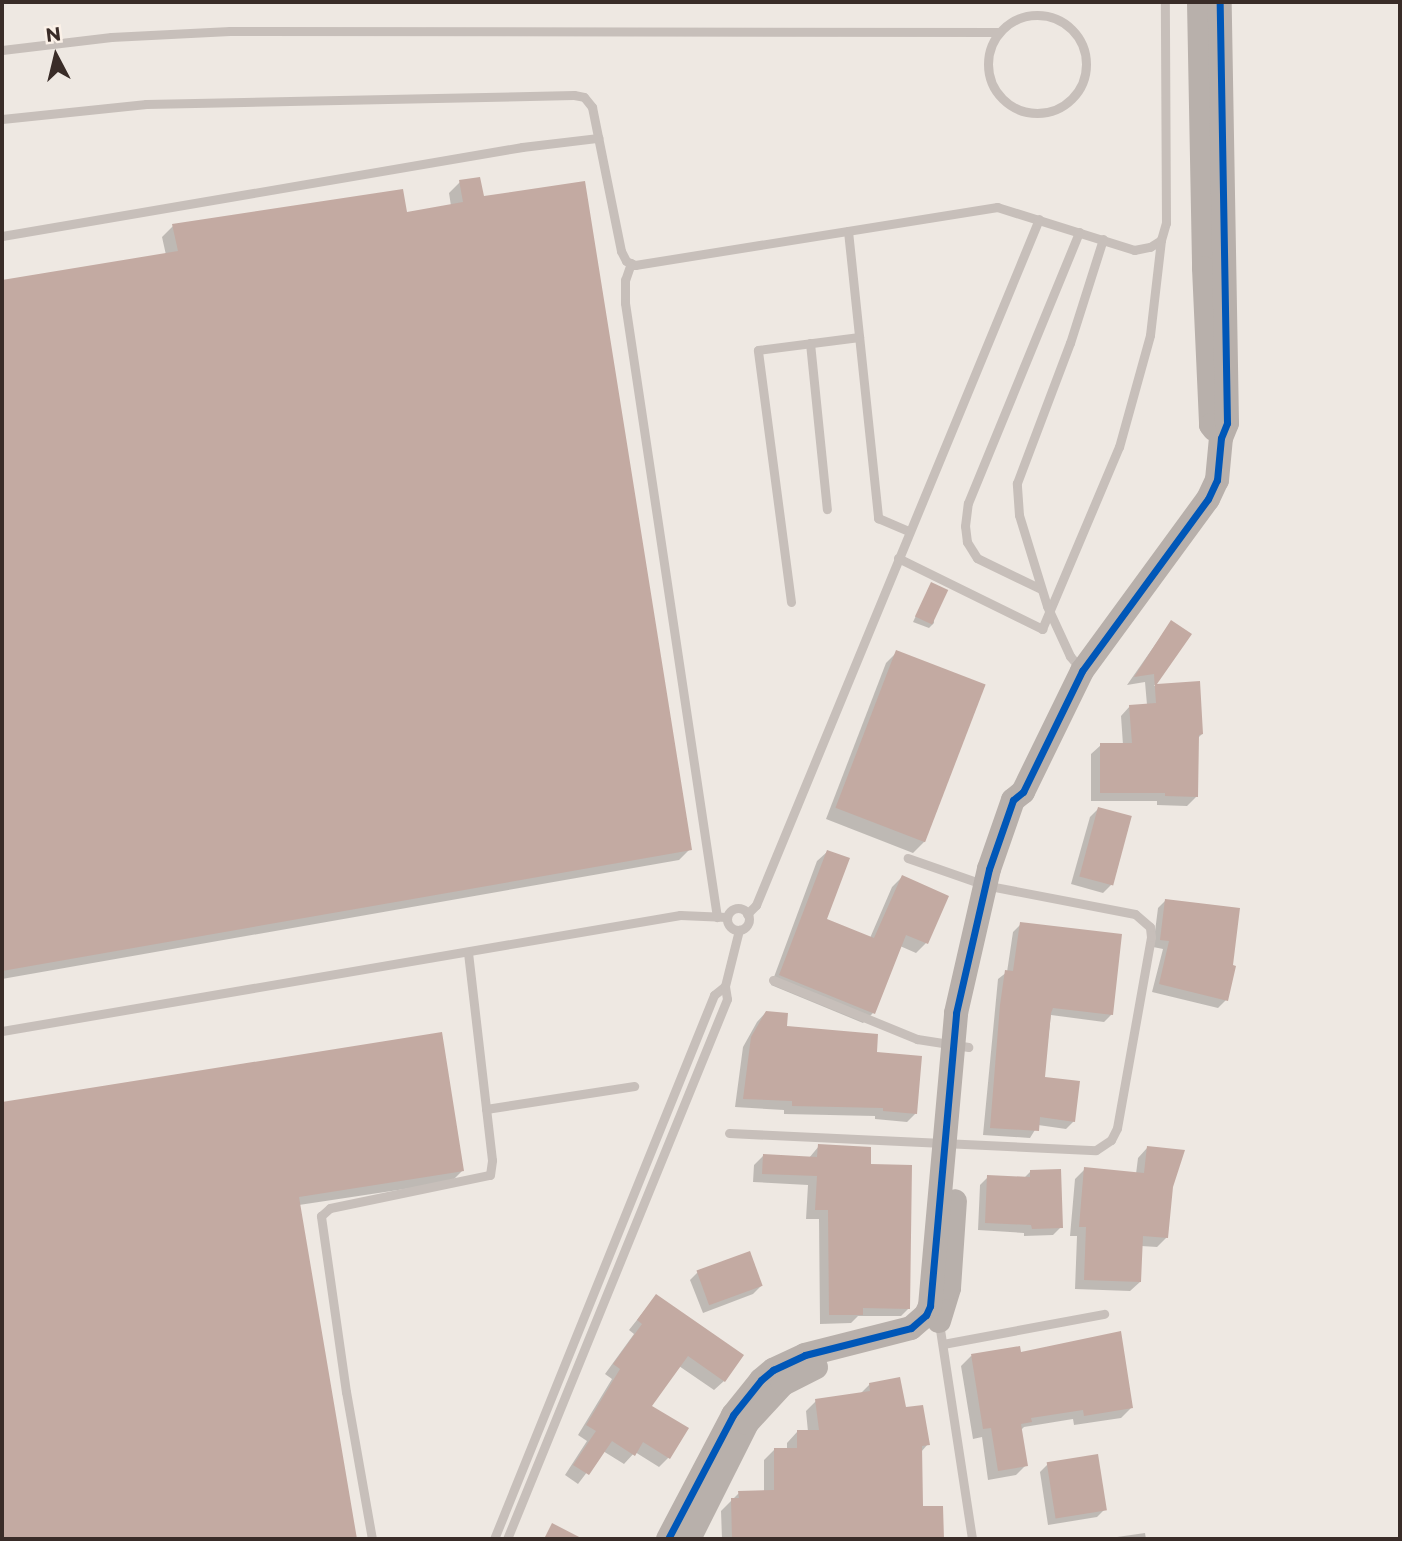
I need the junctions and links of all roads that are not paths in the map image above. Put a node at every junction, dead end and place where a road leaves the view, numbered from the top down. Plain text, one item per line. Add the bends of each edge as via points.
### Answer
1 (1165, 2) edge
2 (1209, 12) edge
3 (999, 32) junction
4 (2, 50) edge
5 (2, 119) edge
6 (598, 138) junction
7 (1039, 219) junction
8 (848, 231) junction
9 (1079, 232) junction
10 (2, 236) edge
11 (1102, 239) junction
12 (1161, 240) junction
13 (631, 262) junction
14 (859, 337) junction
15 (810, 343) junction
16 (827, 509) dead end
17 (909, 531) junction
18 (898, 558) junction
19 (1041, 589) junction
20 (791, 602) dead end
21 (1050, 613) junction
22 (1082, 671) junction
23 (908, 858) dead end
24 (992, 887) junction
25 (747, 914) junction
26 (722, 917) junction
27 (738, 930) junction
28 (468, 952) junction
29 (773, 980) dead end
30 (725, 986) junction
31 (2, 1031) edge
32 (960, 1047) junction
33 (634, 1087) dead end
34 (486, 1110) junction
35 (729, 1133) dead end
36 (951, 1141) junction
37 (1104, 1314) dead end
38 (937, 1324) junction
39 (372, 1539) edge
40 (494, 1539) edge
41 (507, 1539) edge
42 (668, 1539) edge
43 (689, 1539) edge
44 (972, 1539) edge

1 - 12 lane via 1166,223
2 - 22 street via 1211,425 1221,438 1217,480 1208,499
3 - 3 lane via 1011,22 1041,15 1069,26 1085,52 1086,69 1072,99 1041,113 1008,104 989,77 987,60
3 - 4 lane via 230,31 111,37
5 - 6 lane via 146,104 574,95 584,97 592,107
6 - 10 lane
6 - 13 lane via 621,251
7 - 8 lane via 997,207
7 - 9 lane
7 - 17 lane
8 - 13 lane via 635,265
8 - 14 lane
9 - 11 lane
9 - 19 lane via 968,503 965,526 967,542 977,558
11 - 12 lane via 1134,250
11 - 19 lane via 1070,343 1017,482 1019,515
12 - 21 lane via 1150,335 1119,447
13 - 26 lane via 625,303
14 - 15 lane
14 - 17 lane via 878,518
15 - 16 lane
15 - 20 lane via 758,350
17 - 18 lane
18 - 21 lane via 1042,629
18 - 25 lane via 756,905
19 - 21 lane
21 - 22 lane
22 - 24 street via 1023,792 1013,800
23 - 24 lane
24 - 32 street via 956,1013
24 - 36 lane via 1135,914 1150,927 1151,937 1117,1128 1111,1140 1096,1150
25 - 26 lane via 735,908
25 - 27 lane via 747,924
26 - 27 lane
26 - 28 lane via 680,915
27 - 30 lane
28 - 31 lane
28 - 34 lane
29 - 32 lane via 887,1028
30 - 40 lane via 714,995
30 - 41 lane via 727,999
32 - 36 street
33 - 34 lane
34 - 39 lane via 493,1169 485,1178 330,1208 321,1216 345,1392
35 - 36 lane
36 - 38 street
37 - 38 lane
38 - 42 street via 926,1315 911,1328 805,1355 773,1370 740,1403
38 - 43 street via 924,1337 821,1366 783,1384 747,1423
38 - 44 lane

